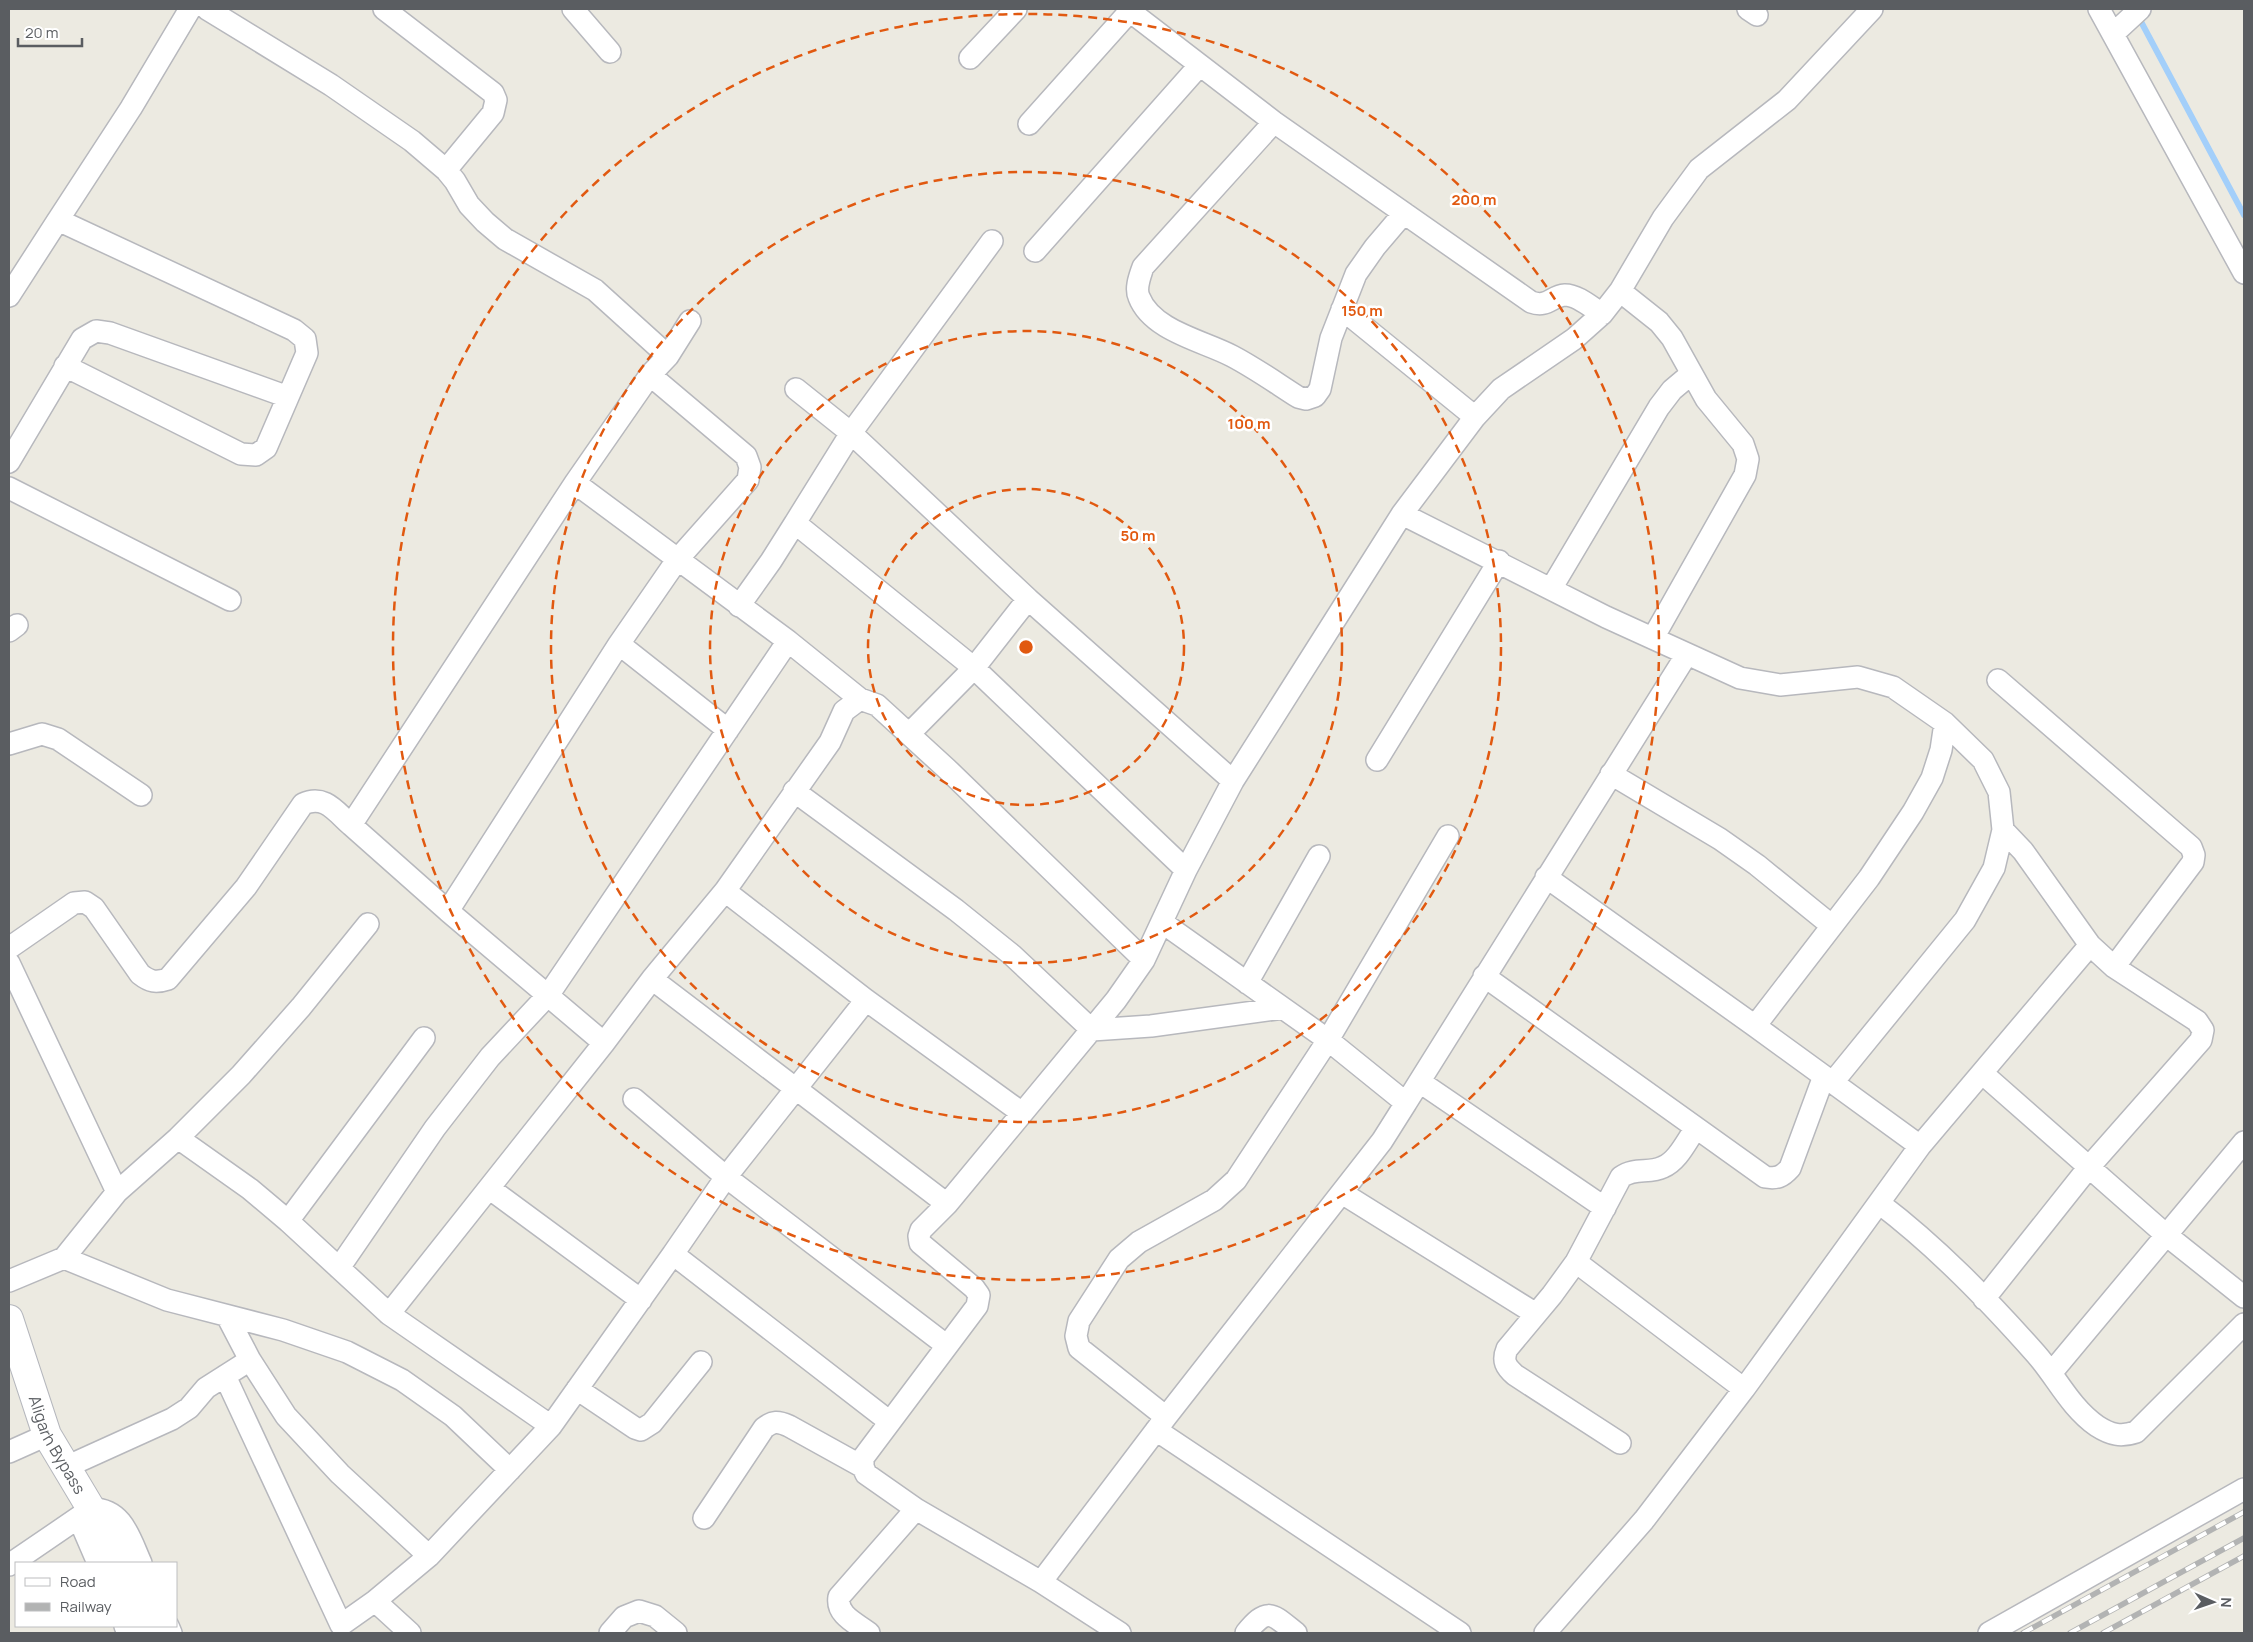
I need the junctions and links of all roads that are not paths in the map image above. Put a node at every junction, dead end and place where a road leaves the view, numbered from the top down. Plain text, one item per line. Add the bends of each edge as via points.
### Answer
1 (190, 9) edge
2 (207, 9) edge
3 (384, 9) edge
4 (573, 9) edge
5 (1016, 9) edge
6 (1872, 9) edge
7 (2099, 9) edge
8 (1128, 10) edge
9 (2129, 18) edge
10 (610, 52) dead end
11 (970, 58) dead end
12 (1199, 66) junction
13 (1274, 122) junction
14 (1030, 124) dead end
15 (446, 170) junction
16 (1404, 213) junction
17 (58, 220) junction
18 (992, 241) dead end
19 (1035, 251) dead end
20 (2244, 274) edge
21 (1620, 290) junction
22 (9, 296) edge
23 (1342, 310) junction
24 (1602, 314) junction
25 (690, 321) dead end
26 (668, 356) junction
27 (66, 366) junction
28 (1691, 374) junction
29 (650, 375) junction
30 (796, 389) dead end
31 (288, 397) junction
32 (1474, 417) junction
33 (851, 434) junction
34 (9, 462) edge
35 (575, 483) junction
36 (9, 488) edge
37 (1402, 514) junction
38 (794, 523) junction
39 (678, 560) junction
40 (1499, 561) junction
41 (1551, 588) junction
42 (1028, 599) junction
43 (230, 600) dead end
44 (739, 606) junction
45 (1653, 638) junction
46 (788, 641) junction
47 (620, 644) junction
48 (1687, 654) junction
49 (974, 668) junction
50 (1998, 680) dead end
51 (860, 699) junction
52 (1945, 723) junction
53 (728, 730) junction
54 (908, 734) junction
55 (9, 744) edge
56 (1377, 760) dead end
57 (1611, 774) junction
58 (1234, 781) junction
59 (794, 791) junction
60 (141, 795) dead end
61 (352, 826) junction
62 (2003, 830) junction
63 (1448, 836) dead end
64 (1319, 856) dead end
65 (1186, 870) junction
66 (1546, 877) junction
67 (725, 891) junction
68 (448, 911) junction
69 (1163, 923) junction
70 (368, 924) dead end
71 (1832, 924) junction
72 (2090, 945) junction
73 (9, 948) edge
74 (1144, 960) junction
75 (9, 963) edge
76 (2114, 967) junction
77 (1484, 976) junction
78 (652, 979) junction
79 (1247, 983) junction
80 (549, 994) junction
81 (866, 1000) junction
82 (1283, 1008) junction
83 (1755, 1026) junction
84 (1092, 1030) junction
85 (424, 1038) dead end
86 (1328, 1040) junction
87 (604, 1043) junction
88 (1982, 1073) junction
89 (1828, 1079) junction
90 (1420, 1082) junction
91 (797, 1088) junction
92 (634, 1099) dead end
93 (1406, 1103) junction
94 (1022, 1114) junction
95 (1696, 1128) junction
96 (178, 1138) junction
97 (2244, 1142) edge
98 (1920, 1146) junction
99 (2088, 1167) junction
100 (726, 1177) junction
101 (489, 1188) junction
102 (117, 1192) junction
103 (1342, 1193) junction
104 (1879, 1203) junction
105 (947, 1204) junction
106 (1605, 1208) junction
107 (288, 1220) junction
108 (2165, 1234) junction
109 (672, 1254) junction
110 (64, 1258) junction
111 (1576, 1262) junction
112 (339, 1268) junction
113 (9, 1281) edge
114 (2244, 1297) edge
115 (1984, 1299) junction
116 (641, 1300) junction
117 (389, 1314) junction
118 (1536, 1314) junction
119 (227, 1316) junction
120 (9, 1319) edge
121 (2244, 1324) edge
122 (946, 1346) junction
123 (250, 1360) junction
124 (701, 1362) dead end
125 (2052, 1372) junction
126 (225, 1376) junction
127 (577, 1389) junction
128 (1744, 1390) junction
129 (890, 1422) junction
130 (1161, 1424) junction
131 (551, 1426) junction
132 (47, 1435) junction
133 (1620, 1443) dead end
134 (9, 1452) edge
135 (863, 1466) junction
136 (66, 1467) junction
137 (510, 1470) junction
138 (2244, 1489) edge
139 (916, 1509) junction
140 (704, 1518) dead end
141 (92, 1520) junction
142 (429, 1556) junction
143 (98, 1562) edge
144 (119, 1562) edge
145 (141, 1562) edge
146 (9, 1565) edge
147 (1041, 1582) junction
148 (374, 1601) junction
149 (335, 1629) edge
150 (410, 1633) edge
151 (610, 1633) edge
152 (676, 1633) edge
153 (869, 1633) edge
154 (1120, 1633) edge
155 (1246, 1633) edge
156 (1296, 1633) edge
157 (1460, 1633) edge
158 (1545, 1633) edge
159 (1989, 1633) edge

1 - 17 street
2 - 15 street via 331,85 412,141
3 - 15 street via 493,93 496,100 493,113
4 - 10 street
5 - 11 street
6 - 21 street via 1787,100 1699,169 1662,218
7 - 9 street
8 - 12 street
8 - 14 street
9 - 20 street
12 - 13 street
12 - 19 street
13 - 16 street
13 - 23 street via 1143,267 1138,296 1149,312 1171,329 1230,355 1306,399 1315,396 1320,389 1331,338
15 - 26 street via 469,204 505,239 595,290
16 - 23 street via 1374,247 1356,274
16 - 24 street via 1531,302 1546,304 1566,295
17 - 22 street
17 - 31 street via 294,330 305,339 307,353
18 - 33 street
21 - 24 street
21 - 28 street via 1659,322 1672,338
23 - 32 street
24 - 32 street via 1574,339 1501,389
25 - 26 street
26 - 29 street
27 - 31 street via 82,339 96,331 110,332
27 - 31 street via 241,454 256,455 266,448
27 - 34 street
28 - 41 street via 1672,390 1659,407
28 - 45 street via 1706,399 1743,444 1748,459 1745,475
29 - 35 street
29 - 39 street via 746,456 750,467 748,480
30 - 33 street
32 - 37 street
33 - 38 street
33 - 42 street
35 - 39 street
35 - 61 street
36 - 43 street
37 - 40 street
37 - 58 street
38 - 44 street via 772,561
38 - 49 street
39 - 44 street
39 - 47 street
40 - 41 street
40 - 56 street
41 - 45 street
42 - 49 street
42 - 58 street
44 - 46 street
45 - 48 street
46 - 51 street
46 - 53 street
47 - 53 street
47 - 68 street
48 - 52 street via 1740,678 1780,685 1858,677 1894,687
48 - 57 street
49 - 54 street
49 - 65 street
50 - 76 street via 2191,847 2192,862
51 - 54 street via 877,705
51 - 59 street via 844,711 830,742
52 - 62 street via 1983,760 1998,792
52 - 71 street via 1932,778 1869,878
53 - 80 street
54 - 74 street
55 - 60 street via 42,734 58,739
57 - 66 street
57 - 71 street via 1720,839
58 - 65 street
59 - 67 street
59 - 84 street via 956,910
61 - 68 street
61 - 73 street via 324,802 313,800 303,804 246,887 168,979 158,982 140,974 94,908 85,902 74,903
62 - 72 street via 2024,851
62 - 89 street via 1994,868 1965,920
63 - 86 street
64 - 79 street
65 - 69 street
66 - 77 street
66 - 83 street
67 - 78 street
67 - 81 street
68 - 80 street
69 - 74 street
69 - 79 street
70 - 96 street via 241,1075
71 - 83 street
72 - 76 street
72 - 88 street
74 - 84 street
75 - 102 street
76 - 99 street via 2197,1021 2203,1030 2201,1040
77 - 90 street
77 - 95 street
78 - 87 street
78 - 91 street
79 - 82 street
80 - 87 street
80 - 112 street via 490,1056 435,1128
81 - 91 street
81 - 94 street
82 - 84 street via 1151,1026
82 - 86 street
83 - 89 street
84 - 94 street
85 - 107 street
86 - 93 street
86 - 130 street via 1236,1180 1214,1200 1139,1242 1118,1259 1079,1321 1076,1336 1079,1348
87 - 101 street
88 - 98 street
88 - 99 street
89 - 95 street via 1790,1168 1775,1179 1765,1177
89 - 98 street
90 - 93 street
90 - 106 street
91 - 100 street
91 - 105 street
92 - 100 street
93 - 103 street
94 - 105 street
95 - 106 street via 1672,1162 1662,1168 1628,1171 1621,1177
96 - 102 street
96 - 107 street
97 - 108 street
98 - 104 street
99 - 108 street
99 - 115 street
100 - 109 street
100 - 122 street
101 - 116 street
101 - 117 street
102 - 110 street
103 - 118 street
103 - 130 street
104 - 115 street via 1934,1247
104 - 128 street
105 - 122 street via 921,1230 920,1243 974,1288 979,1296 977,1306
106 - 111 street
107 - 112 street
108 - 114 street
108 - 125 street
109 - 116 street
109 - 129 street
110 - 113 street
110 - 119 street via 166,1300
111 - 118 street
111 - 128 street
112 - 117 street
115 - 125 street
116 - 127 street
117 - 131 street
118 - 133 street via 1506,1349 1503,1359 1507,1368
119 - 123 street
119 - 137 street via 283,1330 347,1352 402,1380 452,1416
120 - 132 main road, Aligarh Bypass
121 - 125 street via 2136,1432 2124,1436 2097,1426 2076,1409
122 - 129 street
123 - 126 street
123 - 142 street via 286,1416 340,1474
124 - 127 street via 652,1423 641,1430
126 - 136 street via 206,1388 189,1408 172,1419
126 - 149 street
127 - 131 street
128 - 158 street via 1644,1520
129 - 135 street via 863,1458
130 - 147 street
130 - 157 street
131 - 137 street
132 - 134 street
132 - 136 main road, Aligarh Bypass
135 - 139 street via 866,1474
135 - 140 street via 789,1426 771,1422
136 - 141 main road, Aligarh Bypass
137 - 142 street
138 - 159 street
139 - 147 street
139 - 153 street via 839,1597 840,1612
141 - 143 street
141 - 144 main road, Aligarh Bypass
141 - 145 street via 103,1509 115,1515
141 - 146 street
142 - 148 street
147 - 154 street
148 - 149 street
148 - 150 street
151 - 152 street via 624,1618 639,1611 655,1616
155 - 156 street via 1264,1615 1274,1616

